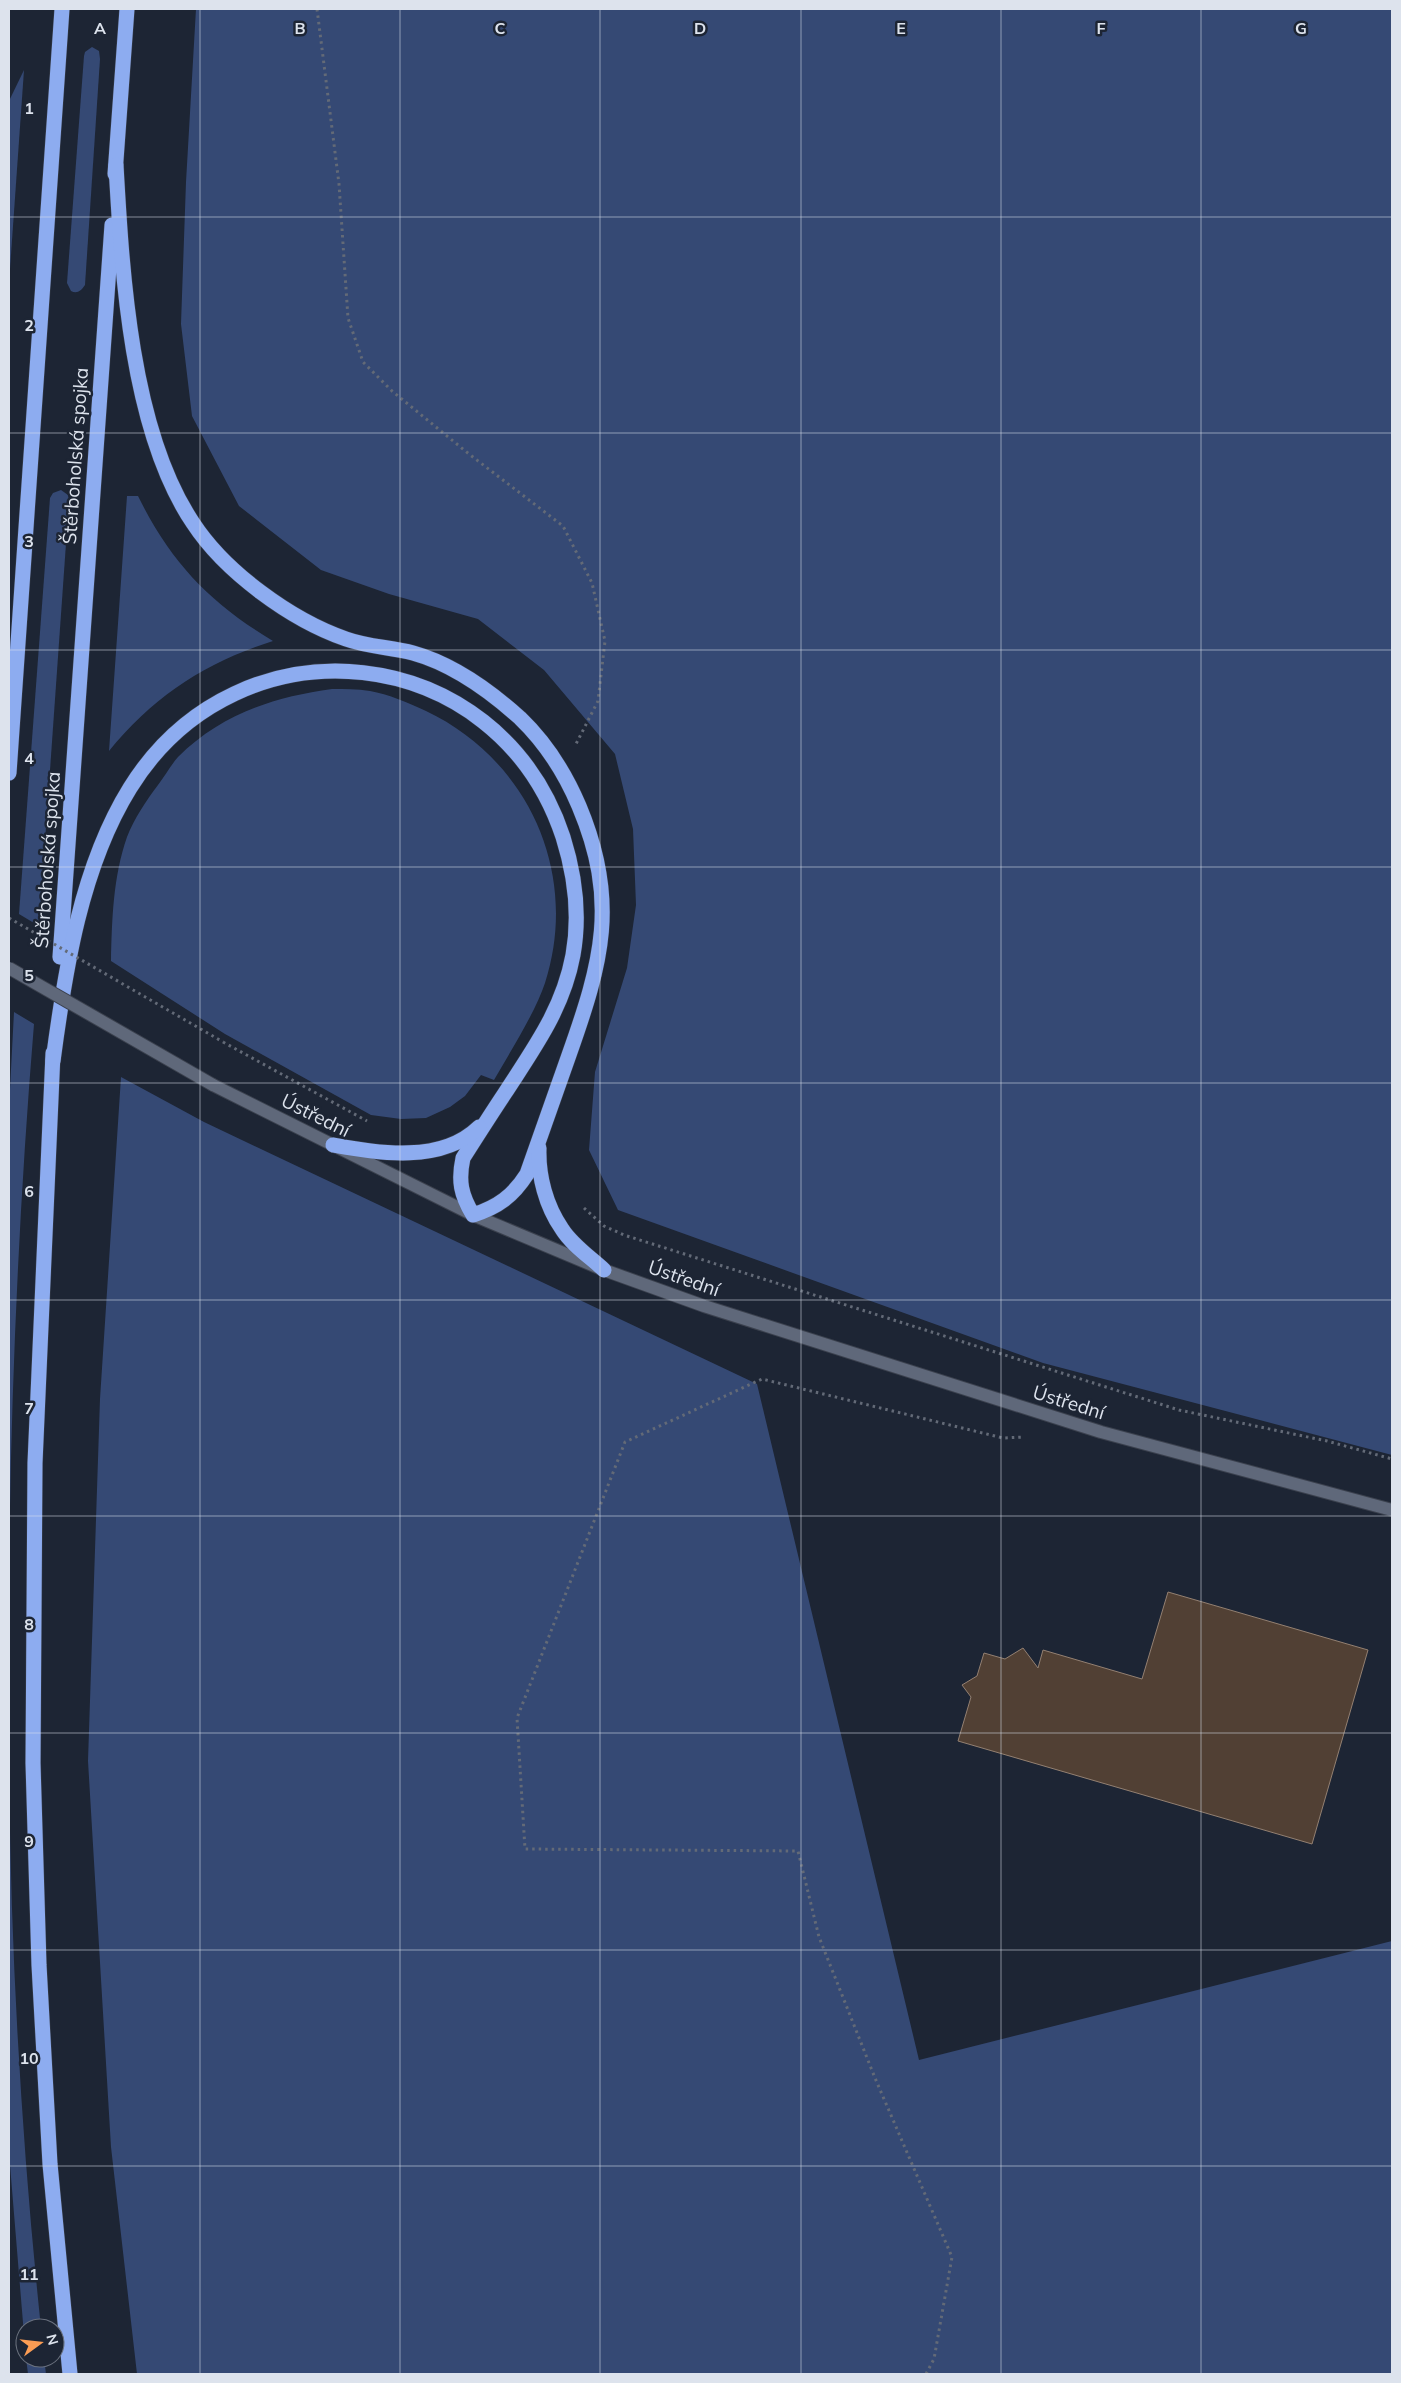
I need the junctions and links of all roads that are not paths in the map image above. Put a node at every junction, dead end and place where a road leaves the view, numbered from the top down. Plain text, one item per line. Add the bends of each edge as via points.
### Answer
1 (62, 9) edge
2 (127, 9) edge
3 (116, 164) junction
4 (9, 683) edge
5 (12, 733) junction
6 (9, 773) edge
7 (9, 968) edge
8 (53, 1061) junction
9 (489, 1118) junction
10 (539, 1138) junction
11 (333, 1145) junction
12 (473, 1215) junction
13 (604, 1270) junction
14 (1392, 1510) edge
15 (70, 2374) edge

1 - 5 highway
2 - 3 highway, Štěrboholská spojka
3 - 8 highway, Štěrboholská spojka
3 - 10 highway via 127,303 146,409 159,456 194,525 244,578 297,617 346,639 414,653 489,693 532,730 562,771 582,814 596,853 601,882 602,922 595,978
4 - 5 highway
5 - 6 highway
7 - 11 street, Ústřední, bridge via 212,1085
8 - 9 highway via 70,947 85,892 117,812 146,766 199,714 241,692 300,674 372,672 432,690 488,724 516,752 541,786 557,818 567,850 575,888 577,922 565,986 552,1019
8 - 15 highway, Štěrboholská spojka via 35,1463 33,1763 50,2164
9 - 11 highway via 460,1140 428,1151 373,1152
9 - 12 highway via 463,1158 460,1171 463,1197
10 - 12 highway via 527,1174 517,1189 491,1209
10 - 13 highway via 539,1165 544,1189 559,1224
11 - 12 street, Ústřední
12 - 13 street, Ústřední
13 - 14 street, Ústřední via 704,1306 1101,1432

